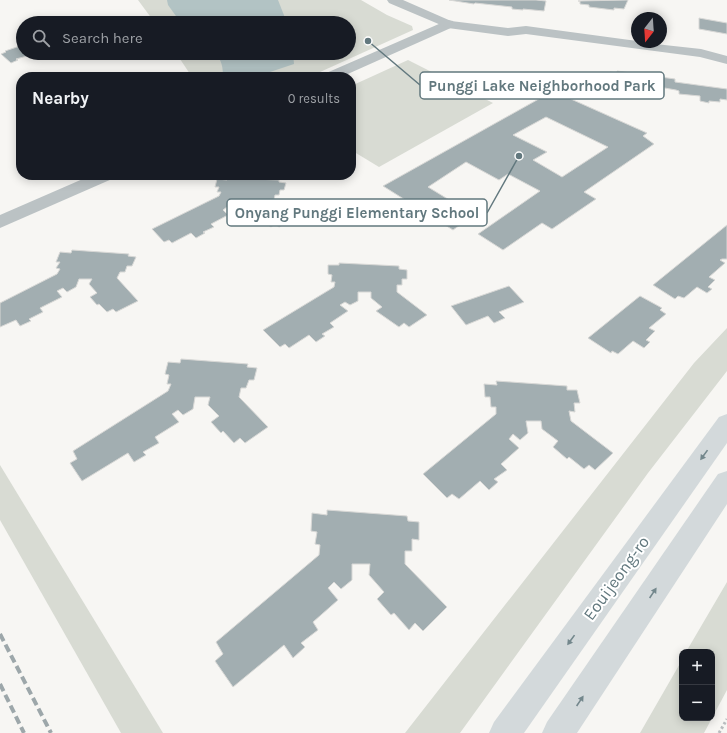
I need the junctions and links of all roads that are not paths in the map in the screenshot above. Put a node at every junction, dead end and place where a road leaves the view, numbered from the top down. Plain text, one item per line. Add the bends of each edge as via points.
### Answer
1 (393, 0) edge
2 (448, 24) junction
3 (723, 59) edge
4 (340, 72) edge
5 (95, 180) edge
6 (0, 222) edge
7 (727, 424) edge
8 (727, 482) edge
9 (505, 733) edge
10 (558, 733) edge

1 - 2 street
2 - 3 street via 508,32 521,37 694,60
2 - 4 street
5 - 6 street
7 -> 9 main road, Eouijeong-ro
10 -> 8 main road

